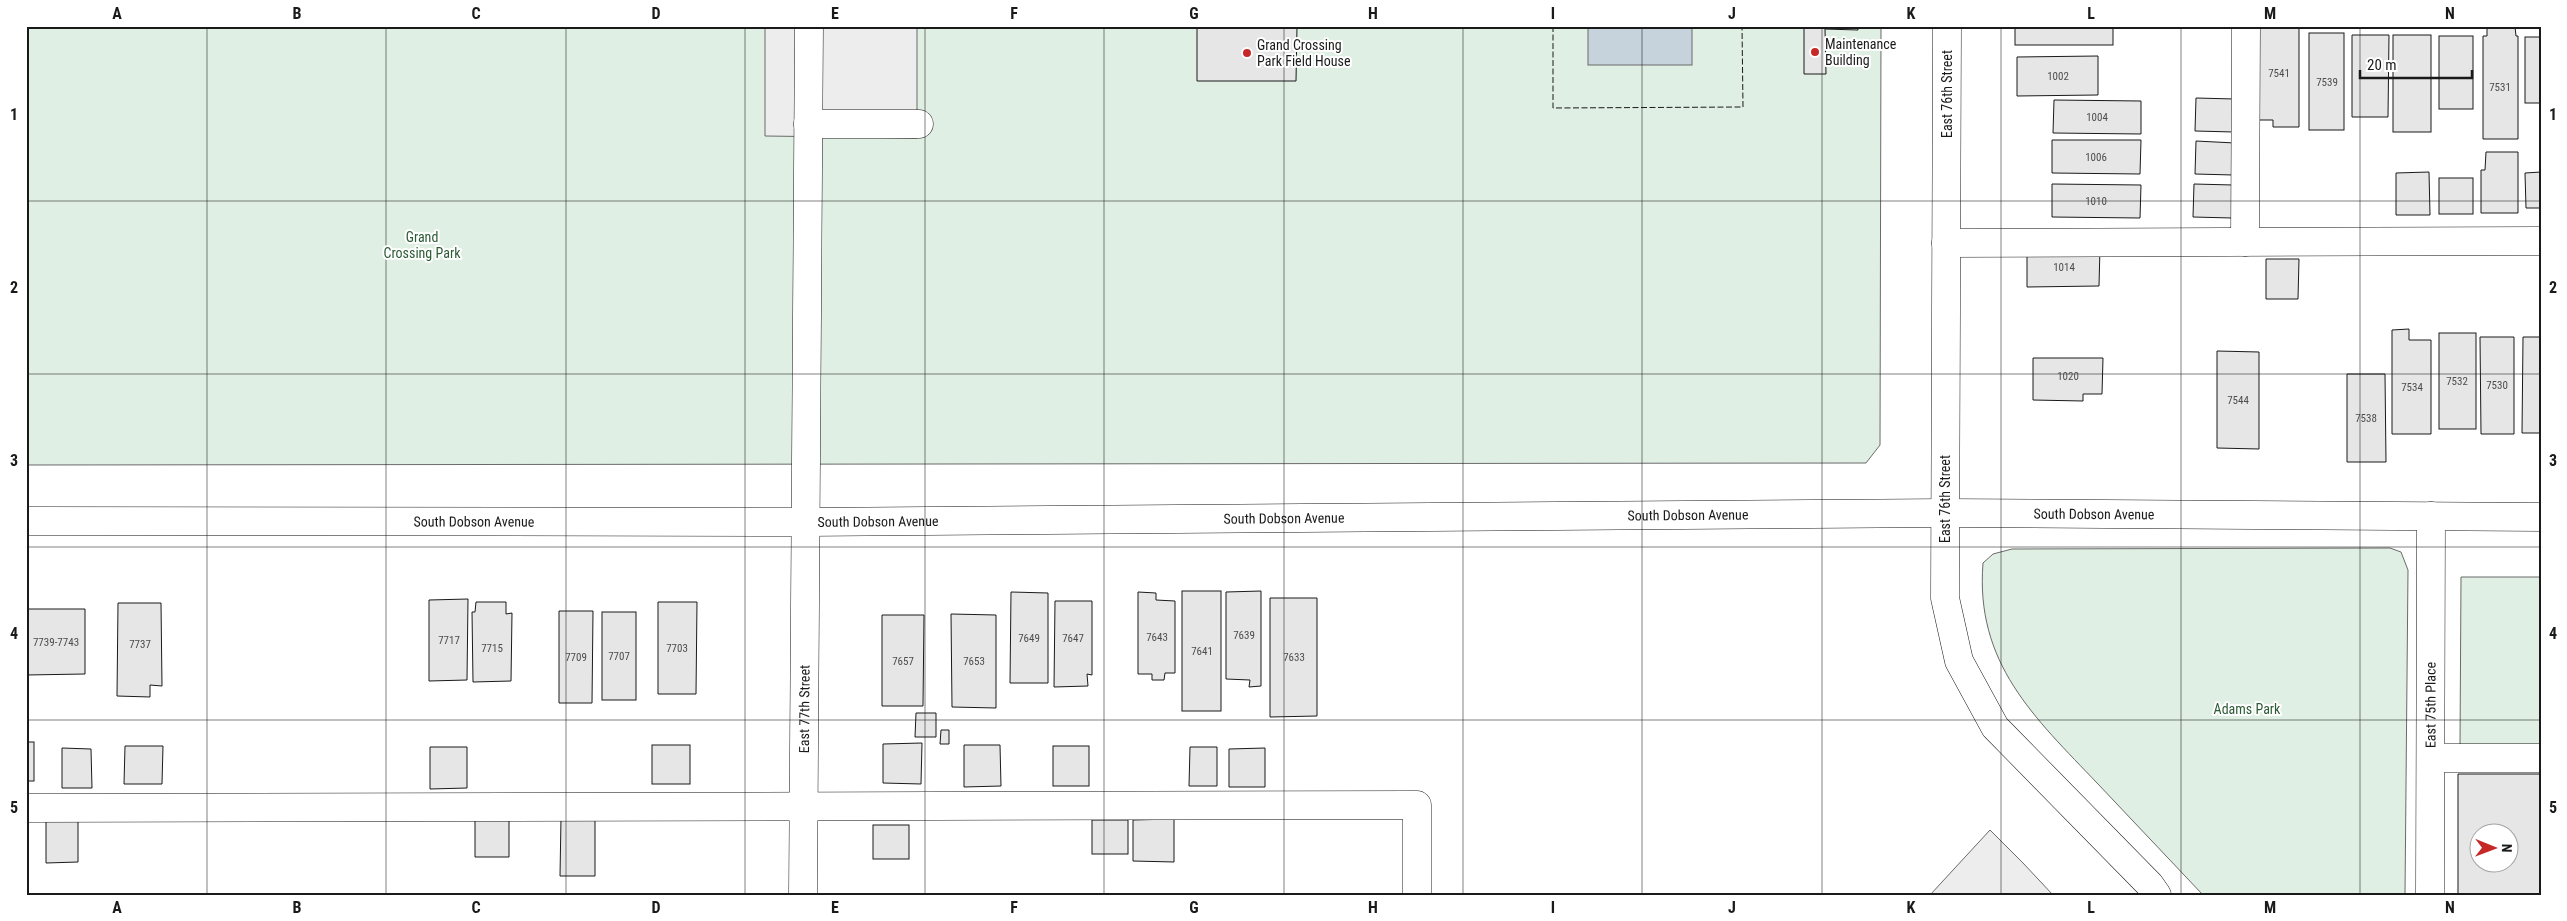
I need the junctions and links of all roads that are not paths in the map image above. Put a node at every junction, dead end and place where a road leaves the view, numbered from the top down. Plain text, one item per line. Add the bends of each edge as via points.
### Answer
1 (809, 26) edge
2 (1947, 26) edge
3 (2246, 26) edge
4 (808, 124) junction
5 (919, 124) dead end
6 (2541, 241) edge
7 (2245, 242) junction
8 (1946, 243) junction
9 (1945, 513) junction
10 (2431, 516) junction
11 (2541, 517) edge
12 (26, 521) edge
13 (806, 522) junction
14 (2430, 758) junction
15 (2541, 758) edge
16 (803, 806) junction
17 (26, 808) edge
18 (802, 895) edge
19 (1418, 895) edge
20 (2157, 895) edge
21 (2430, 895) edge

1 - 4 street, East 77th Street
2 - 8 street, East 76th Street
3 - 7 street
4 - 5 street
4 - 13 street, East 77th Street
6 - 7 street
7 - 8 street
8 - 9 street, East 76th Street
9 - 10 street, South Dobson Avenue
9 - 13 street, South Dobson Avenue
9 - 20 street, East 76th Street via 1945,598 1959,661 1995,727
10 - 11 street, South Dobson Avenue
10 - 14 street, East 75th Place
12 - 13 street, South Dobson Avenue
13 - 16 street, East 77th Street
14 - 15 street
14 - 21 street, East 75th Place
16 - 17 street
16 - 18 street, East 77th Street
16 - 19 street via 1417,806

